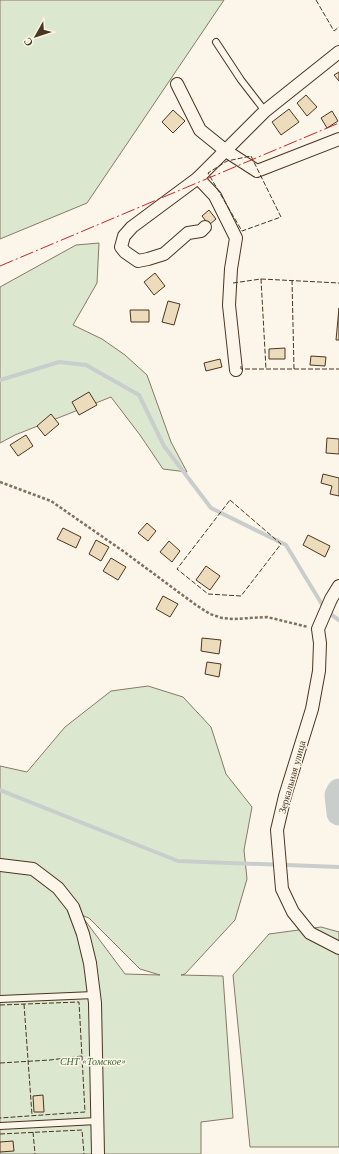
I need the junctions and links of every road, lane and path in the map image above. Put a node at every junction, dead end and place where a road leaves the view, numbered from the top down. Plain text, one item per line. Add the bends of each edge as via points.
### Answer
1 (216, 42) dead end
2 (339, 52) edge
3 (177, 84) dead end
4 (265, 111) junction
5 (339, 139) edge
6 (226, 151) junction
7 (198, 178) junction
8 (205, 228) dead end
9 (236, 370) dead end
10 (0, 482) edge
11 (339, 586) edge
12 (318, 629) junction
13 (0, 865) edge
14 (339, 948) edge
15 (94, 995) junction
16 (0, 999) edge
17 (97, 1121) junction
18 (0, 1126) edge
19 (98, 1154) edge

1 - 4 lane
2 - 4 street
3 - 6 street via 200,130
4 - 6 street
5 - 6 street via 257,171
6 - 7 street
7 - 8 street via 132,227 124,236 121,247 138,260 148,259 164,254 188,233
7 - 9 street via 215,196 236,238 229,305
10 - 12 path via 51,501 210,614 234,619 267,617
11 - 12 street, Зеркальная улица
12 - 14 street, Зеркальная улица via 319,671 312,709 277,830 279,861 282,889 293,912 310,933
13 - 15 street via 33,869 58,888 72,907 84,934
15 - 16 lane
15 - 17 street
17 - 18 lane
17 - 19 street

